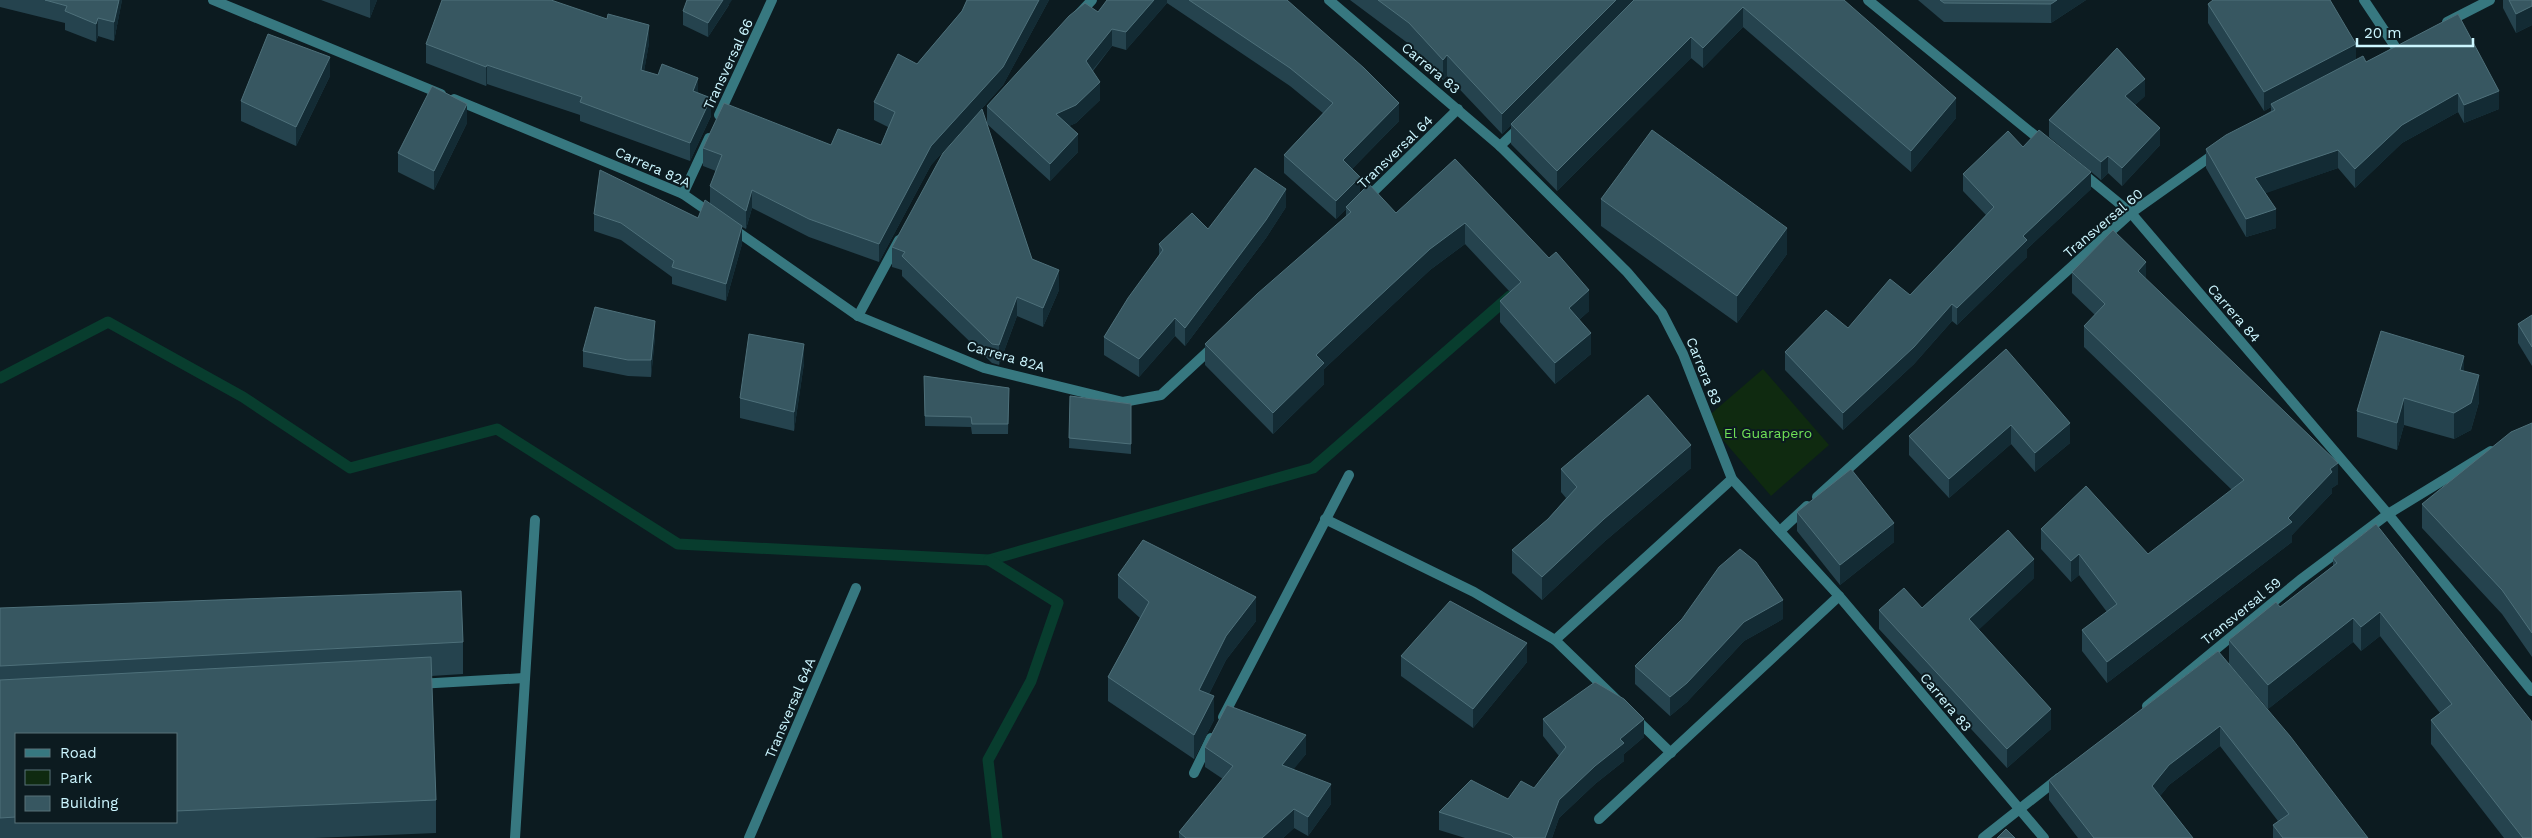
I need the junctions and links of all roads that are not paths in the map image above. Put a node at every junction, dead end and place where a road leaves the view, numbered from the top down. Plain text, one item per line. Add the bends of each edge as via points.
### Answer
1 (213, 0) edge
2 (772, 0) edge
3 (1092, 0) edge
4 (1330, 0) edge
5 (1868, 0) edge
6 (2364, 0) edge
7 (2490, 0) edge
8 (1067, 26) edge
9 (2439, 26) edge
10 (2396, 48) edge
11 (1458, 109) junction
12 (1528, 118) edge
13 (2228, 144) edge
14 (1500, 146) junction
15 (2054, 151) edge
16 (2069, 163) edge
17 (684, 194) junction
18 (1358, 206) edge
19 (2131, 214) junction
20 (904, 229) edge
21 (858, 316) junction
22 (1222, 338) edge
23 (2498, 446) edge
24 (1349, 475) dead end
25 (1732, 479) junction
26 (2388, 514) junction
27 (1325, 519) junction
28 (535, 520) dead end
29 (1780, 531) junction
30 (856, 588) dead end
31 (1839, 596) junction
32 (1555, 640) junction
33 (524, 678) junction
34 (406, 684) edge
35 (2532, 691) edge
36 (2142, 710) edge
37 (1671, 753) junction
38 (1194, 773) dead end
39 (2066, 773) edge
40 (2020, 811) junction
41 (1599, 819) dead end
42 (515, 838) edge
43 (749, 838) edge
44 (1983, 838) edge
45 (2044, 838) edge

1 - 17 street, Carrera 82A
2 - 17 street, Transversal 66
3 - 8 street
4 - 11 street, Carrera 83
5 - 15 street
6 - 10 street
7 - 9 street
11 - 14 street, Carrera 83
11 - 18 street, Transversal 64
12 - 14 street
13 - 19 street, Transversal 60
14 - 25 street, Carrera 83 via 1627,272 1662,313 1683,354
16 - 19 street, Carrera 84
17 - 21 street, Carrera 82A
19 - 26 street, Carrera 84
19 - 29 street, Transversal 60
20 - 21 street
21 - 22 street, Carrera 82A via 984,368 1123,402 1161,395
23 - 26 street, Transversal 59
24 - 27 street
25 - 29 street, Carrera 83
25 - 32 street
26 - 35 street, Carrera 84
26 - 36 street, Transversal 59 via 2300,580 2214,657
27 - 32 street via 1474,592
27 - 38 street
28 - 33 street
29 - 31 street, Carrera 83
30 - 43 street, Transversal 64A
31 - 37 street
31 - 40 street, Carrera 83
32 - 37 street
33 - 34 street
33 - 42 street
37 - 41 street
39 - 40 street
40 - 44 street
40 - 45 street, Carrera 83

